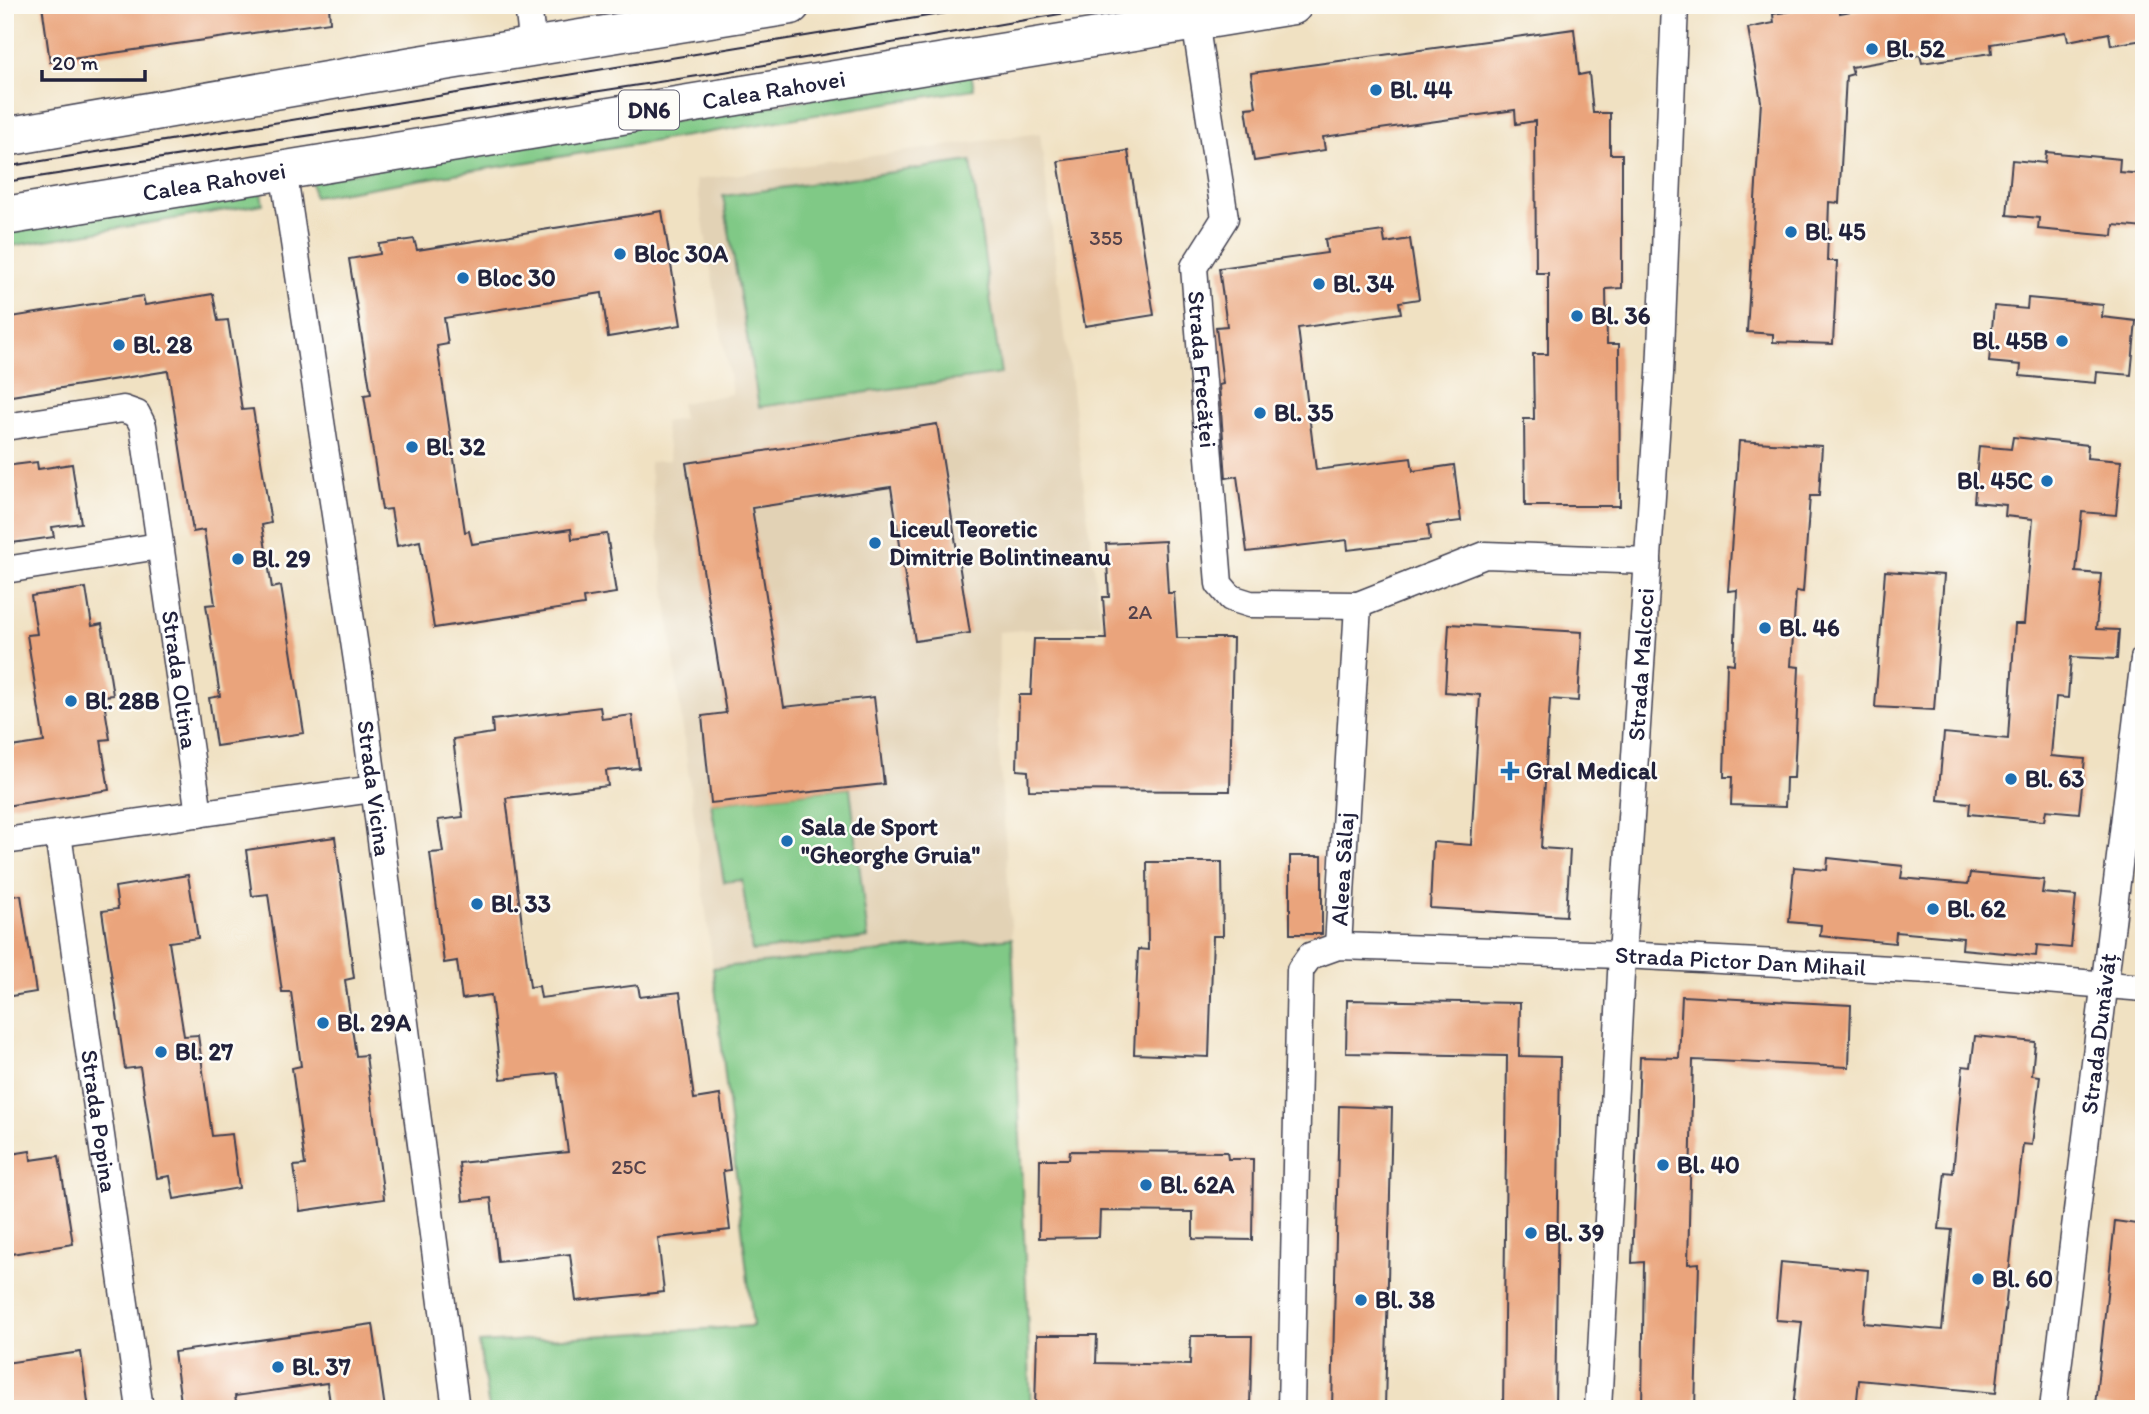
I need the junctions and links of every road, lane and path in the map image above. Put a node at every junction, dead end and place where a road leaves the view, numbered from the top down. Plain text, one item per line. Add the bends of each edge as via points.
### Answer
1 (528, 5) edge
2 (790, 5) edge
3 (1293, 5) edge
4 (1675, 5) edge
5 (1195, 21) junction
6 (533, 47) junction
7 (5, 137) edge
8 (283, 169) junction
9 (5, 216) edge
10 (5, 427) edge
11 (159, 546) junction
12 (1648, 561) junction
13 (5, 570) edge
14 (1359, 605) junction
15 (2144, 659) edge
16 (373, 789) junction
17 (212, 812) junction
18 (58, 834) junction
19 (5, 841) edge
20 (1338, 946) junction
21 (1622, 955) junction
22 (2106, 985) junction
23 (2144, 988) edge
24 (140, 1409) edge
25 (456, 1409) edge
26 (1292, 1409) edge
27 (1598, 1409) edge
28 (2053, 1409) edge

1 - 6 street
2 - 6 main road
3 - 5 main road, Calea Rahovei / DN6
4 - 12 street, Strada Malcoci
5 - 8 main road, Calea Rahovei / DN6
5 - 14 street, Strada Frecăței via 1225,218 1194,267 1219,584 1231,598 1250,604
6 - 7 main road
8 - 9 main road, Calea Rahovei / DN6
8 - 16 street, Strada Vicina
10 - 11 street, Strada Oltina via 123,409 137,414 144,426
11 - 13 street
11 - 17 street, Strada Oltina
12 - 14 street via 1485,555
12 - 21 street, Strada Malcoci
14 - 20 street, Aleea Sălaj
15 - 22 street, Strada Dunăvăț
16 - 17 street
16 - 25 street, Strada Vicina
17 - 18 street
18 - 19 street
18 - 24 street, Strada Popina
20 - 21 street, Strada Pictor Dan Mihail
20 - 26 street, Aleea Sălaj via 1310,956 1300,971
21 - 22 street, Strada Pictor Dan Mihail
21 - 27 street, Strada Malcoci
22 - 23 street, Strada Pictor Dan Mihail
22 - 28 street, Strada Dunăvăț

